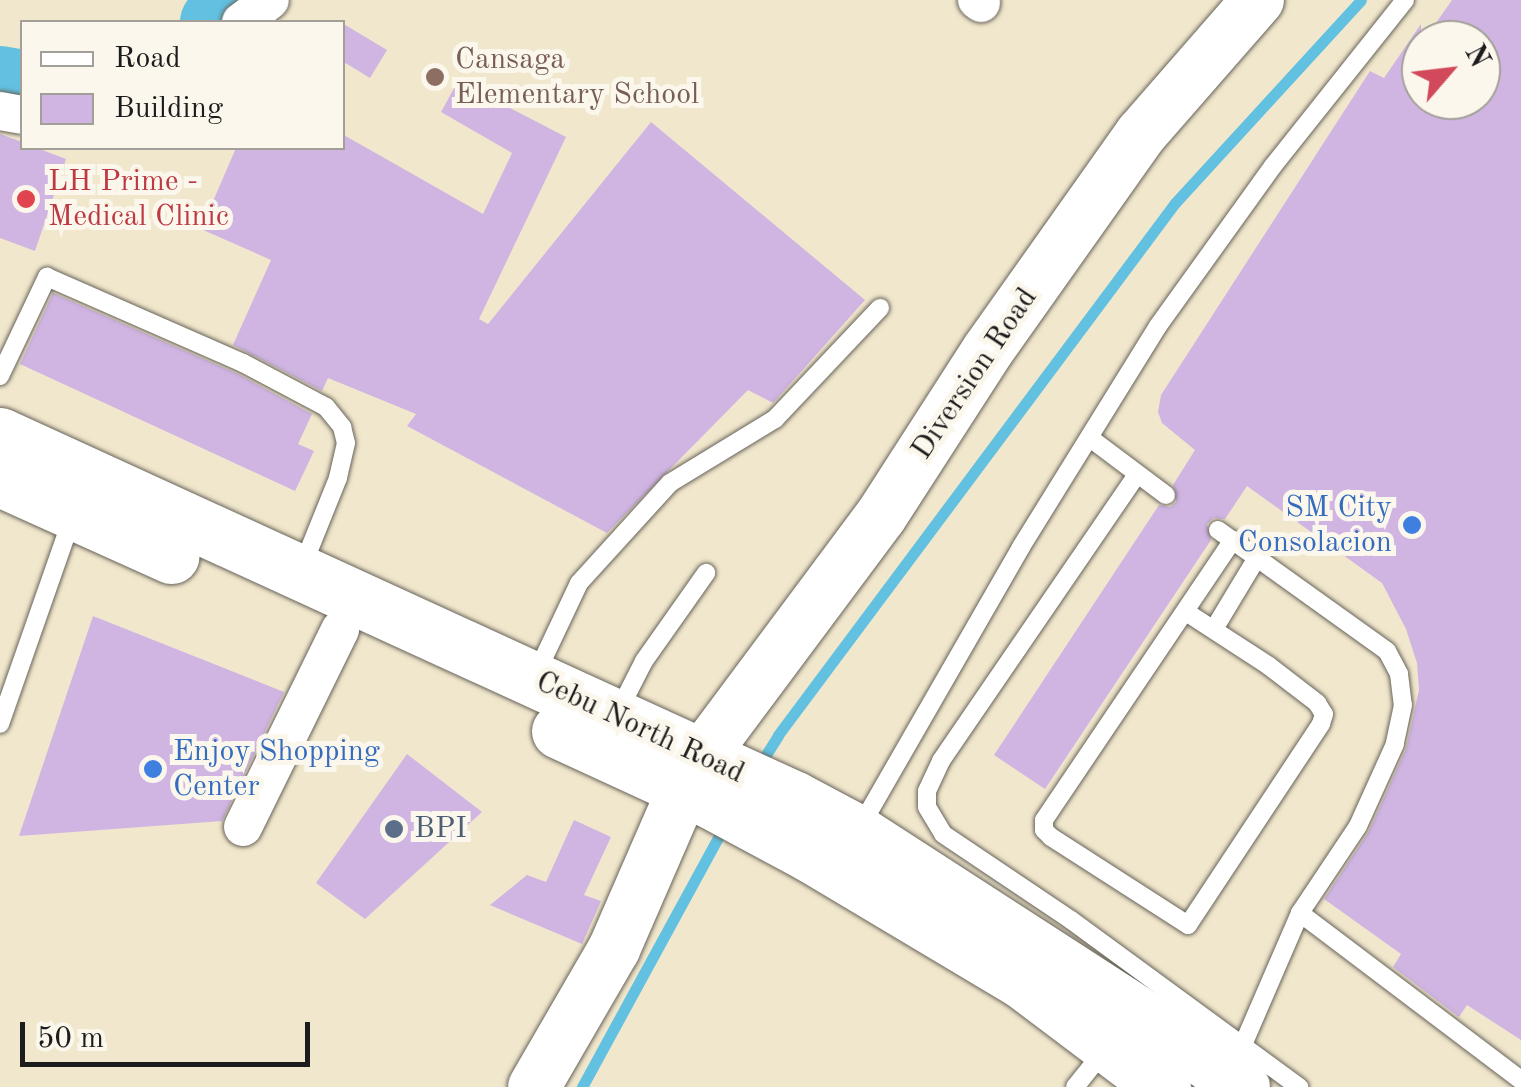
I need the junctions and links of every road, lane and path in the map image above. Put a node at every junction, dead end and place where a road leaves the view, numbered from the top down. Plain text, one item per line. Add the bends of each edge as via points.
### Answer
1 (270, 0) edge
2 (1258, 0) edge
3 (1406, 0) edge
4 (244, 20) edge
5 (880, 308) dead end
6 (0, 376) edge
7 (0, 435) edge
8 (1090, 438) junction
9 (1136, 476) junction
10 (0, 479) edge
11 (1166, 494) dead end
12 (74, 513) junction
13 (1258, 556) junction
14 (706, 573) dead end
15 (300, 575) junction
16 (1186, 612) junction
17 (340, 630) junction
18 (1214, 630) junction
19 (534, 679) junction
20 (615, 716) junction
21 (0, 724) edge
22 (704, 778) junction
23 (785, 817) junction
24 (243, 827) dead end
25 (857, 832) junction
26 (1300, 913) junction
27 (1243, 1066) edge
28 (1091, 1067) edge
29 (1521, 1080) edge
30 (534, 1087) edge
31 (1163, 1087) edge
32 (1299, 1087) edge

1 - 4 street
2 - 22 street, Diversion Road via 1141,134 988,350
3 - 8 lane via 1230,226
5 - 19 lane via 775,418 670,484 579,583
6 - 15 lane via 47,277 243,363 326,408 346,443
7 - 15 main road, Cebu North Road
8 - 9 lane
8 - 25 lane
9 - 11 lane
9 - 27 lane via 941,761 927,806 943,834 1072,920
10 - 12 main road, Cebu North Road
12 - 17 main road, Cebu North Road
12 - 21 lane
13 - 16 lane via 1226,535
13 - 18 lane
13 - 26 lane via 1387,651 1403,705 1396,744 1358,826
14 - 20 lane
15 - 19 main road, Cebu North Road
16 - 18 lane
16 - 18 lane via 1064,774 1044,820 1044,830 1181,923 1194,922 1324,714
17 - 22 main road, Cebu North Road
17 - 24 street
19 - 20 main road, Cebu North Road
20 - 22 main road, Cebu North Road
22 - 23 main road, Cebu North Road
22 - 30 street, Diversion Road
23 - 25 main road, Cebu North Road
23 - 28 main road, Cebu North Road via 1020,980
25 - 27 main road, Cebu North Road via 1170,1035
26 - 27 lane
26 - 29 lane
27 - 32 lane
28 - 31 main road, Cebu North Road

